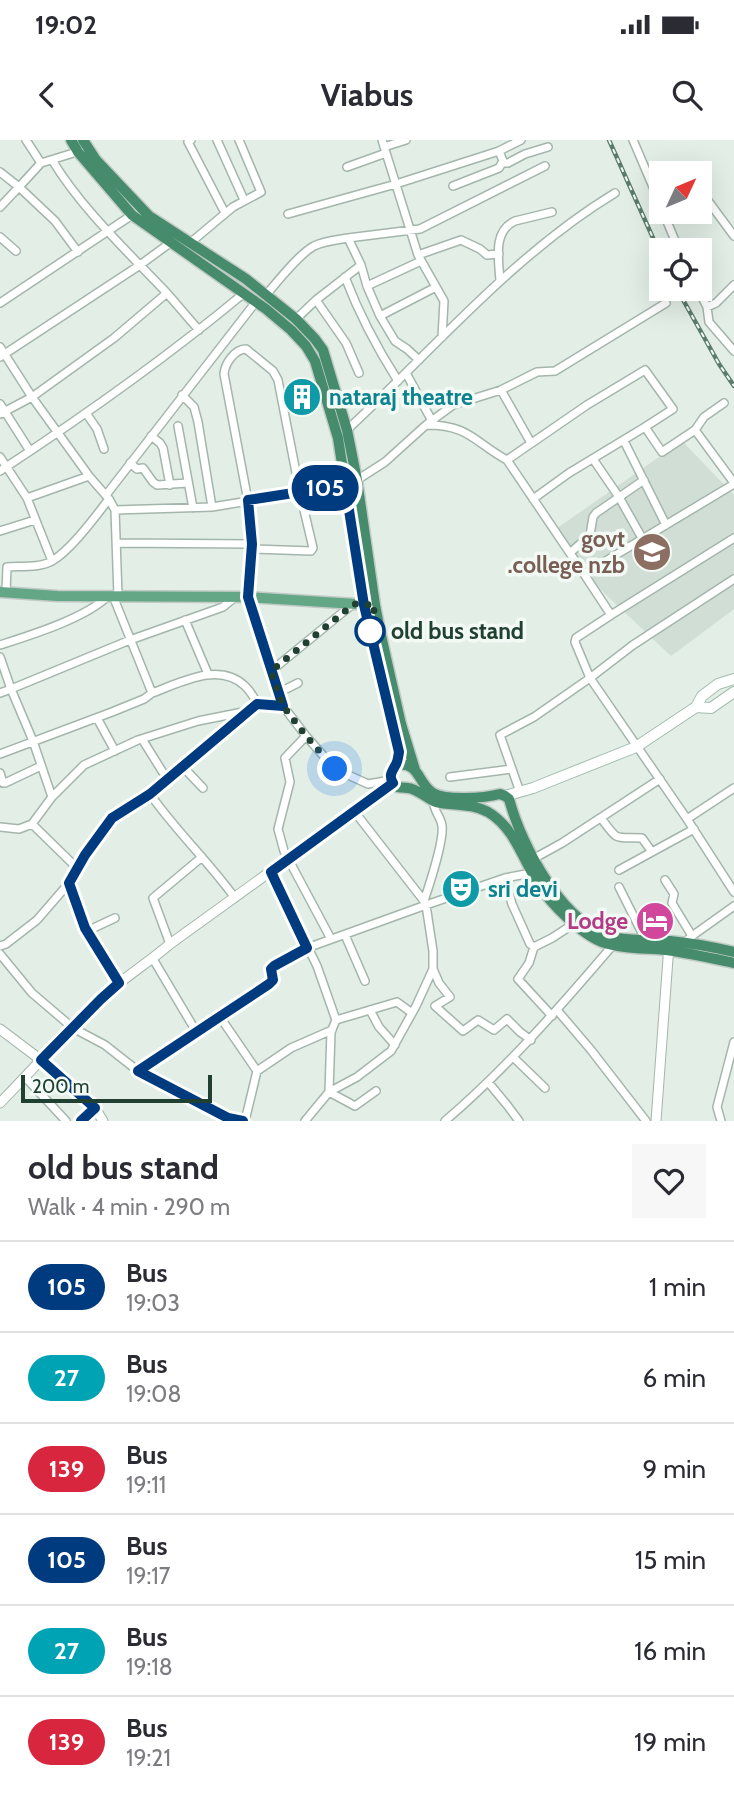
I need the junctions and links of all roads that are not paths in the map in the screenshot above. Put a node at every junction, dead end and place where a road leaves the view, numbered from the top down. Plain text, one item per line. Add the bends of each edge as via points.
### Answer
1 (26, 140) edge
2 (71, 140) edge
3 (192, 140) edge
4 (217, 140) edge
5 (239, 140) edge
6 (406, 140) edge
7 (521, 140) edge
8 (634, 140) edge
9 (83, 146) edge
10 (384, 147) edge
11 (548, 147) dead end
12 (499, 151) junction
13 (51, 160) junction
14 (41, 163) junction
15 (503, 163) junction
16 (545, 166) dead end
17 (347, 167) dead end
18 (0, 172) edge
19 (649, 178) edge
20 (396, 184) junction
21 (453, 186) dead end
22 (19, 187) junction
23 (615, 193) dead end
24 (244, 200) junction
25 (712, 206) edge
26 (0, 207) edge
27 (552, 212) dead end
28 (225, 213) junction
29 (288, 214) dead end
30 (132, 215) junction
31 (410, 231) junction
32 (108, 233) junction
33 (734, 236) edge
34 (0, 237) edge
35 (348, 238) junction
36 (170, 243) junction
37 (190, 243) junction
38 (16, 251) dead end
39 (78, 251) junction
40 (499, 254) junction
41 (420, 258) junction
42 (140, 265) junction
43 (361, 265) junction
44 (345, 277) junction
45 (500, 281) junction
46 (734, 285) edge
47 (367, 286) junction
48 (436, 287) junction
49 (167, 293) junction
50 (243, 294) junction
51 (266, 295) junction
52 (316, 300) junction
53 (704, 301) edge
54 (0, 303) edge
55 (255, 303) junction
56 (666, 303) dead end
57 (707, 307) junction
58 (380, 316) junction
59 (296, 319) junction
60 (199, 330) junction
61 (442, 338) junction
62 (734, 351) edge
63 (2, 352) edge
64 (419, 360) junction
65 (359, 373) dead end
66 (406, 373) junction
67 (398, 381) junction
68 (501, 390) junction
69 (182, 395) junction
70 (32, 397) junction
71 (724, 402) dead end
72 (2, 409) edge
73 (86, 413) junction
74 (429, 423) junction
75 (178, 426) dead end
76 (645, 428) junction
77 (347, 430) junction
78 (695, 430) junction
79 (57, 433) junction
80 (151, 436) junction
81 (624, 441) junction
82 (531, 443) junction
83 (104, 449) dead end
84 (30, 451) junction
85 (0, 457) edge
86 (593, 459) junction
87 (507, 460) junction
88 (130, 463) junction
89 (3, 469) edge
90 (89, 476) junction
91 (357, 480) junction
92 (644, 480) junction
93 (188, 483) junction
94 (734, 484) edge
95 (170, 485) junction
96 (345, 485) junction
97 (300, 493) junction
98 (619, 496) junction
99 (107, 497) junction
100 (27, 498) junction
101 (533, 499) junction
102 (248, 500) junction
103 (212, 507) junction
104 (192, 508) junction
105 (115, 510) junction
106 (35, 520) junction
107 (666, 525) junction
108 (0, 531) edge
109 (642, 538) junction
110 (734, 538) edge
111 (117, 543) junction
112 (252, 547) junction
113 (570, 554) junction
114 (52, 561) junction
115 (4, 567) edge
116 (584, 574) junction
117 (734, 579) edge
118 (3, 592) edge
119 (113, 596) junction
120 (248, 597) junction
121 (234, 598) junction
122 (364, 605) junction
123 (611, 615) junction
124 (185, 620) junction
125 (130, 640) junction
126 (0, 645) edge
127 (0, 657) edge
128 (271, 671) junction
129 (208, 674) junction
130 (590, 678) junction
131 (734, 678) edge
132 (298, 682) dead end
133 (11, 689) junction
134 (734, 692) edge
135 (0, 693) edge
136 (152, 693) junction
137 (278, 693) junction
138 (257, 704) junction
139 (283, 706) junction
140 (696, 707) junction
141 (249, 711) junction
142 (97, 718) junction
143 (306, 736) junction
144 (142, 739) junction
145 (33, 741) junction
146 (636, 747) junction
147 (115, 751) junction
148 (0, 754) edge
149 (396, 765) junction
150 (41, 766) junction
151 (183, 767) junction
152 (512, 769) junction
153 (0, 773) edge
154 (416, 773) junction
155 (450, 777) dead end
156 (167, 779) junction
157 (660, 779) junction
158 (392, 781) junction
159 (203, 788) dead end
160 (408, 788) junction
161 (734, 788) edge
162 (520, 792) junction
163 (150, 794) junction
164 (500, 796) junction
165 (52, 797) junction
166 (434, 797) junction
167 (511, 807) junction
168 (354, 811) junction
169 (492, 814) junction
170 (0, 817) edge
171 (601, 818) junction
172 (687, 818) junction
173 (32, 824) junction
174 (4, 828) edge
175 (694, 829) junction
176 (652, 852) junction
177 (202, 857) junction
178 (288, 859) junction
179 (534, 859) junction
180 (77, 868) junction
181 (619, 870) dead end
182 (271, 872) junction
183 (531, 873) junction
184 (505, 878) junction
185 (665, 880) dead end
186 (69, 883) junction
187 (619, 887) dead end
188 (734, 892) edge
189 (235, 898) junction
190 (425, 903) junction
191 (734, 906) edge
192 (115, 918) dead end
193 (575, 923) junction
194 (87, 931) junction
195 (345, 935) junction
196 (331, 939) junction
197 (688, 939) junction
198 (646, 941) junction
199 (170, 944) junction
200 (613, 945) junction
201 (0, 946) edge
202 (534, 947) junction
203 (307, 948) junction
204 (672, 948) junction
205 (734, 951) edge
206 (0, 954) edge
207 (153, 959) junction
208 (734, 963) edge
209 (433, 969) junction
210 (365, 981) dead end
211 (119, 983) junction
212 (370, 1010) junction
213 (412, 1013) junction
214 (555, 1013) junction
215 (220, 1017) junction
216 (337, 1020) junction
217 (73, 1028) junction
218 (332, 1030) junction
219 (1, 1031) edge
220 (197, 1034) junction
221 (531, 1040) junction
222 (734, 1042) edge
223 (395, 1045) junction
224 (513, 1057) junction
225 (41, 1060) junction
226 (138, 1071) junction
227 (257, 1071) junction
228 (25, 1077) junction
229 (488, 1082) junction
230 (545, 1088) dead end
231 (376, 1091) dead end
232 (330, 1092) junction
233 (0, 1103) edge
234 (95, 1108) junction
235 (454, 1113) junction
236 (66, 1121) edge
237 (81, 1121) edge
238 (103, 1121) edge
239 (244, 1121) edge
240 (305, 1121) edge
241 (444, 1121) edge
242 (460, 1121) edge
243 (519, 1121) edge
244 (646, 1121) edge
245 (656, 1121) edge
246 (721, 1121) edge

1 - 14 street
2 - 9 highway
3 - 28 street via 188,142
4 - 24 street
5 - 24 street via 261,192
6 - 10 street
7 - 12 street
8 - 19 street
9 - 13 street
9 - 30 highway
9 - 37 highway via 149,216
10 - 17 street
10 - 20 street
11 - 15 street
12 - 15 street
12 - 20 street
13 - 14 street
13 - 32 street
14 - 22 street
15 - 21 street
16 - 31 street via 433,224
18 - 22 street
20 - 29 street
20 - 31 street
22 - 26 street
22 - 39 street via 55,220
23 - 45 street
24 - 28 street
25 - 33 street
27 - 40 street via 505,227
28 - 37 street
30 - 32 street
30 - 36 highway
31 - 35 street
31 - 41 street
32 - 39 street
32 - 42 street
34 - 38 street
35 - 43 street
35 - 51 street via 311,248
36 - 42 street
36 - 50 highway
37 - 51 highway
39 - 54 street
40 - 41 street via 487,255 461,240
40 - 45 street
41 - 47 street
41 - 48 street
42 - 49 street
42 - 63 street
43 - 44 street
43 - 47 street
44 - 52 street
44 - 67 street
45 - 61 street
46 - 57 street
47 - 58 street
48 - 58 street
48 - 61 street via 444,301
49 - 60 street
49 - 70 street
50 - 55 highway
50 - 60 street
51 - 59 highway
52 - 59 street
52 - 65 street via 346,343
53 - 57 street
55 - 69 street
55 - 96 highway via 291,330 315,361 338,438
56 - 68 street via 555,371 537,372
57 - 62 street via 709,322
58 - 64 street via 395,341
59 - 77 highway via 323,350
60 - 73 street
61 - 64 street
63 - 70 street
64 - 66 street
66 - 67 street
66 - 74 street
67 - 77 street
68 - 74 street via 453,405
68 - 82 street
69 - 80 street
69 - 103 street via 194,407
70 - 72 street
70 - 79 street
71 - 78 street via 704,416
72 - 84 street
73 - 79 street
73 - 83 street
74 - 87 street via 466,432
74 - 91 street
75 - 93 street
76 - 78 street via 662,452
76 - 81 street
76 - 82 street via 673,409 645,370
77 - 91 highway
78 - 94 street
79 - 84 street
79 - 90 street
80 - 88 street
80 - 95 street via 163,448
81 - 86 street
81 - 92 street
82 - 87 street
84 - 89 street
85 - 89 street
86 - 98 street
86 - 101 street
87 - 101 street
88 - 95 street via 143,468 154,484
88 - 99 street
89 - 100 street
90 - 99 street
90 - 100 street
91 - 96 street
91 - 122 highway
92 - 98 street
92 - 107 street
93 - 95 street
93 - 104 street
94 - 107 street
96 - 97 street
96 - 122 highway
97 - 102 street
97 - 102 street via 276,375 243,349 235,353 224,374
97 - 112 street via 312,550
98 - 109 street
98 - 113 street via 596,513 590,535
99 - 105 street
99 - 114 street via 83,532
100 - 106 street
101 - 113 street
102 - 103 street
102 - 112 street
103 - 104 street
104 - 105 street
105 - 111 street
106 - 108 street
106 - 114 street
107 - 109 street
109 - 116 street
110 - 123 street
111 - 112 street
111 - 119 street
112 - 120 street
113 - 116 street
114 - 115 street
115 - 118 street
116 - 123 street
117 - 130 street
118 - 119 main road
119 - 121 main road
119 - 125 street
119 - 126 street via 37,633
120 - 121 main road
120 - 122 main road
120 - 128 street
121 - 124 street via 223,607
122 - 128 street
122 - 149 highway via 399,752
122 - 154 highway
123 - 130 street via 575,640
124 - 125 street
124 - 129 street
125 - 133 street
125 - 136 street
127 - 133 street
128 - 137 street
129 - 136 street
129 - 138 street via 236,679
130 - 146 street
130 - 152 street via 534,717 500,734
131 - 140 main road via 702,696
132 - 137 street
133 - 135 street
133 - 145 street
134 - 140 main road via 711,708
136 - 142 street
137 - 139 street
138 - 139 street
138 - 141 street
139 - 143 street
140 - 146 main road
141 - 144 street
141 - 151 street
142 - 145 street
142 - 147 street
143 - 158 street via 335,769 368,784
143 - 178 street via 285,758 290,782 278,829
144 - 147 street
144 - 156 street
145 - 148 street
145 - 150 street
146 - 157 street
146 - 162 main road
147 - 165 street via 84,765
149 - 154 highway via 411,766
149 - 158 highway
150 - 153 street via 5,783
150 - 165 street
151 - 156 street
151 - 159 street
152 - 155 street
152 - 162 street
154 - 160 highway
154 - 166 highway
156 - 163 street
157 - 171 street
157 - 172 street
158 - 160 highway via 401,789
158 - 168 street
160 - 166 highway
161 - 172 street
162 - 164 main road
163 - 177 street
163 - 180 street via 112,818
164 - 166 highway
164 - 167 highway via 509,799
164 - 169 highway via 490,799
165 - 173 street
166 - 169 highway
166 - 190 street via 442,826
167 - 169 highway via 503,817
167 - 179 highway
168 - 178 street
168 - 190 street
169 - 183 highway via 513,836
170 - 174 street
171 - 176 street via 615,836 642,838
171 - 179 street
172 - 175 street
173 - 174 street
173 - 180 street
175 - 176 street
175 - 188 street
176 - 181 street
177 - 189 street
177 - 199 street via 153,898
178 - 182 street
178 - 196 street
179 - 198 highway via 558,897 597,931
180 - 186 street
182 - 189 street
182 - 203 street
183 - 184 street
183 - 193 highway
184 - 190 street
184 - 202 street via 512,904
185 - 197 street
186 - 194 street
186 - 201 street via 37,920
187 - 198 street
189 - 199 street
190 - 195 street
190 - 209 street
191 - 197 street
192 - 194 street
193 - 200 highway
193 - 202 street
194 - 211 street
195 - 196 street
195 - 210 street
196 - 203 street
197 - 204 highway
197 - 205 highway
198 - 204 highway
199 - 207 street
200 - 204 highway
200 - 214 street
202 - 214 street via 517,979
203 - 215 street via 274,966 269,984
203 - 216 street
204 - 208 highway
204 - 245 street
206 - 217 street via 32,993
207 - 211 street
207 - 220 street
209 - 213 street
209 - 221 street via 450,997 435,1006 463,1031 478,1020 494,1030 507,1019
211 - 217 street
212 - 213 street via 397,1002
212 - 216 street
212 - 223 street
213 - 223 street
214 - 221 street
214 - 244 street via 591,1050
215 - 220 street
215 - 227 street
216 - 218 street
217 - 225 street
217 - 226 street
218 - 227 street via 290,1048
218 - 232 street
219 - 225 street
220 - 226 street
221 - 224 street
222 - 246 street via 717,1107
223 - 232 street via 357,1077
224 - 229 street
224 - 230 street
225 - 228 street
225 - 234 street
226 - 239 street via 228,1118
227 - 239 street
228 - 233 street
228 - 236 street
229 - 235 street
229 - 243 street
231 - 232 street via 355,1106
232 - 240 street
234 - 237 street
234 - 238 street
235 - 241 street
235 - 242 street

